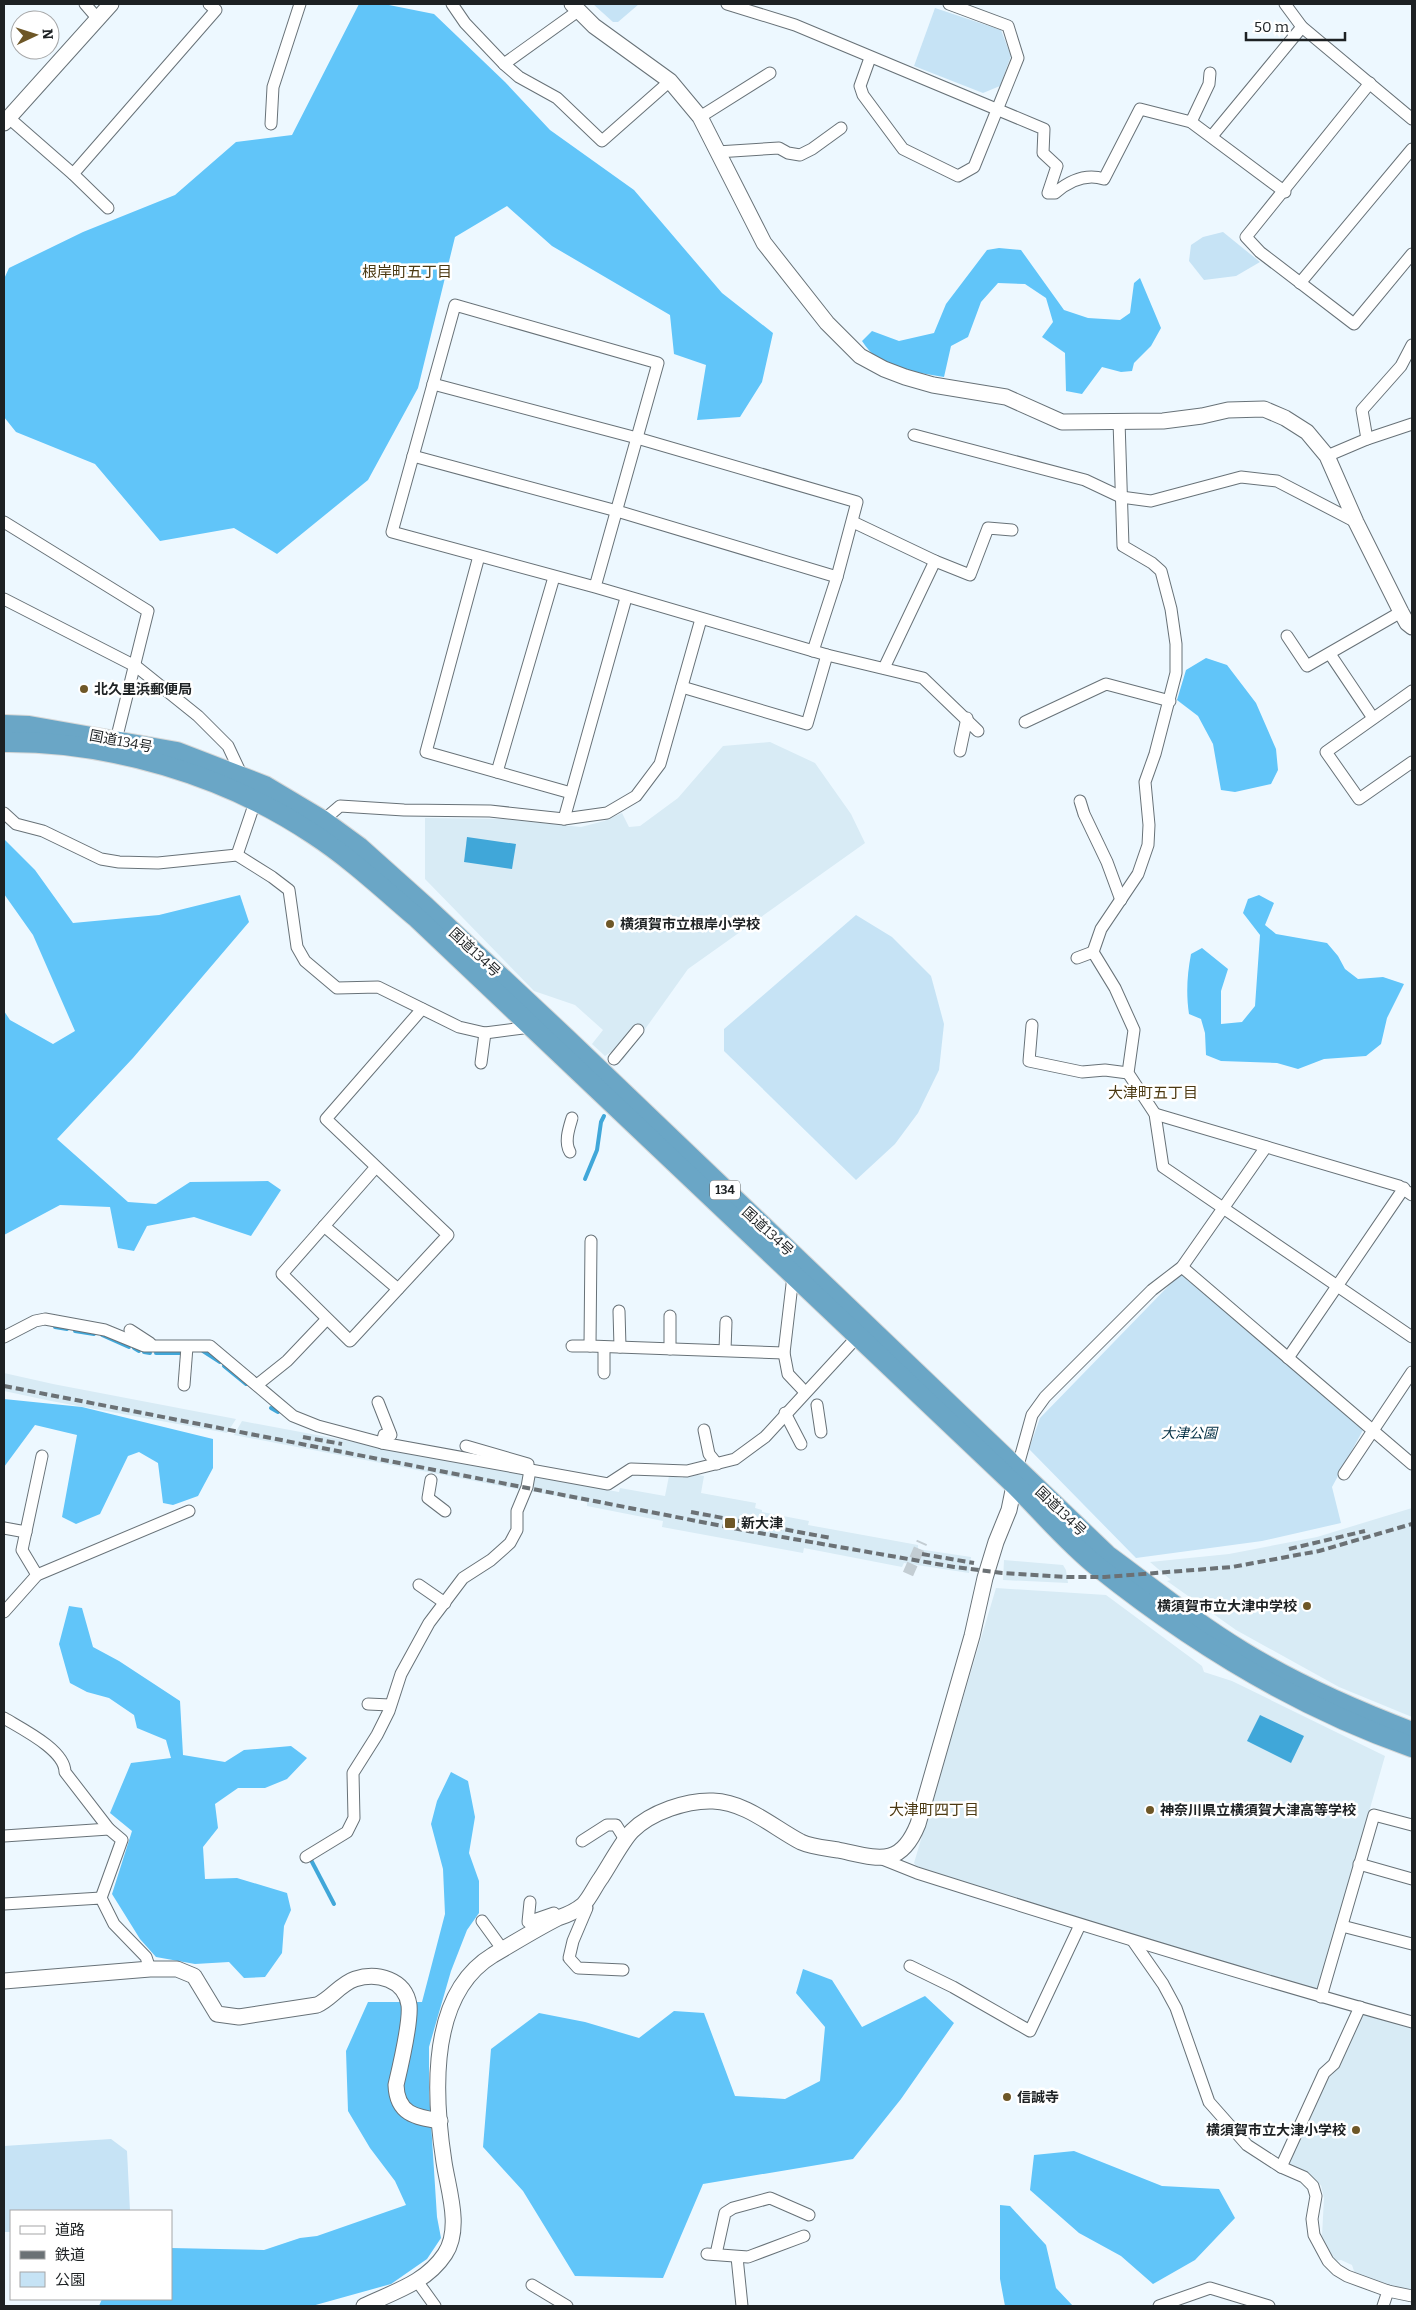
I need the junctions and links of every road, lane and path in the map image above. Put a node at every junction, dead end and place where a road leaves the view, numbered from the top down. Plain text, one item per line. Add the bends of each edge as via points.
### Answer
1 (85, 4) edge
2 (111, 4) edge
3 (209, 4) edge
4 (300, 4) edge
5 (452, 4) edge
6 (727, 4) edge
7 (949, 4) edge
8 (1285, 4) edge
9 (575, 7) edge
10 (98, 19) junction
11 (1302, 28) junction
12 (870, 58) junction
13 (504, 64) junction
14 (770, 73) dead end
15 (1210, 73) dead end
16 (670, 81) junction
17 (1370, 83) junction
18 (998, 109) junction
19 (700, 118) junction
20 (1412, 119) edge
21 (6, 120) edge
22 (1191, 122) junction
23 (271, 124) dead end
24 (841, 128) dead end
25 (1212, 136) junction
26 (1412, 148) edge
27 (717, 152) junction
28 (73, 174) junction
29 (1285, 192) junction
30 (108, 208) dead end
31 (1412, 254) edge
32 (1300, 283) junction
33 (1412, 345) edge
34 (433, 384) junction
35 (1119, 421) junction
36 (1412, 424) edge
37 (914, 435) dead end
38 (637, 438) junction
39 (1367, 439) junction
40 (413, 456) junction
41 (1327, 456) junction
42 (1121, 497) junction
43 (617, 511) junction
44 (4, 522) edge
45 (853, 522) junction
46 (1356, 522) junction
47 (1012, 530) dead end
48 (479, 556) junction
49 (935, 561) junction
50 (554, 577) junction
51 (837, 577) junction
52 (595, 587) junction
53 (626, 598) junction
54 (4, 599) edge
55 (1400, 612) junction
56 (701, 619) junction
57 (1412, 626) edge
58 (1287, 636) dead end
59 (813, 651) junction
60 (1330, 654) junction
61 (827, 655) junction
62 (133, 666) junction
63 (884, 668) junction
64 (682, 687) junction
65 (1412, 691) edge
66 (1170, 701) junction
67 (967, 718) junction
68 (1372, 718) junction
69 (1025, 722) dead end
70 (4, 725) edge
71 (978, 731) dead end
72 (116, 740) junction
73 (4, 742) edge
74 (960, 750) dead end
75 (1412, 762) edge
76 (497, 772) junction
77 (244, 779) junction
78 (571, 793) junction
79 (1080, 801) dead end
80 (255, 802) junction
81 (4, 813) edge
82 (564, 819) junction
83 (317, 827) junction
84 (237, 855) junction
85 (1121, 900) junction
86 (1093, 952) junction
87 (1077, 958) dead end
88 (422, 1009) junction
89 (1032, 1025) dead end
90 (532, 1028) junction
91 (638, 1030) dead end
92 (484, 1033) junction
93 (614, 1059) dead end
94 (481, 1063) dead end
95 (1128, 1073) junction
96 (1155, 1114) junction
97 (572, 1118) dead end
98 (1266, 1147) junction
99 (570, 1152) dead end
100 (376, 1167) junction
101 (1408, 1191) edge
102 (1222, 1209) junction
103 (324, 1226) junction
104 (591, 1241) dead end
105 (1182, 1267) junction
106 (793, 1276) junction
107 (1339, 1286) junction
108 (398, 1289) junction
109 (619, 1311) dead end
110 (670, 1316) dead end
111 (326, 1320) junction
112 (726, 1322) dead end
113 (130, 1330) dead end
114 (858, 1336) junction
115 (4, 1337) edge
116 (1412, 1338) edge
117 (572, 1346) dead end
118 (590, 1346) junction
119 (620, 1346) junction
120 (155, 1347) junction
121 (187, 1347) junction
122 (604, 1347) junction
123 (670, 1349) junction
124 (725, 1350) junction
125 (784, 1353) junction
126 (1288, 1358) junction
127 (1412, 1372) edge
128 (604, 1373) dead end
129 (184, 1385) dead end
130 (257, 1385) junction
131 (805, 1392) junction
132 (378, 1402) dead end
133 (817, 1405) dead end
134 (785, 1413) junction
135 (704, 1430) dead end
136 (1373, 1430) junction
137 (821, 1432) dead end
138 (382, 1443) junction
139 (800, 1444) dead end
140 (466, 1446) dead end
141 (42, 1456) dead end
142 (717, 1464) junction
143 (1412, 1464) edge
144 (532, 1470) junction
145 (1344, 1474) dead end
146 (1016, 1477) junction
147 (431, 1480) dead end
148 (189, 1511) dead end
149 (445, 1511) dead end
150 (4, 1528) edge
151 (26, 1532) junction
152 (37, 1575) junction
153 (419, 1585) dead end
154 (445, 1603) junction
155 (4, 1612) edge
156 (368, 1704) dead end
157 (390, 1705) junction
158 (4, 1718) edge
159 (1412, 1732) edge
160 (1412, 1748) edge
161 (1412, 1825) edge
162 (109, 1829) junction
163 (4, 1836) edge
164 (582, 1841) dead end
165 (626, 1841) junction
166 (306, 1857) dead end
167 (882, 1859) junction
168 (1359, 1864) junction
169 (1412, 1879) edge
170 (101, 1898) junction
171 (530, 1902) dead end
172 (4, 1904) edge
173 (584, 1904) junction
174 (559, 1918) junction
175 (482, 1921) dead end
176 (1080, 1925) junction
177 (1342, 1926) junction
178 (1133, 1941) junction
179 (1412, 1944) edge
180 (503, 1950) junction
181 (910, 1966) dead end
182 (150, 1969) junction
183 (623, 1970) dead end
184 (4, 1981) edge
185 (1321, 1997) junction
186 (1360, 2007) junction
187 (1412, 2022) edge
188 (440, 2121) junction
189 (1281, 2167) junction
190 (809, 2215) dead end
191 (804, 2236) dead end
192 (737, 2257) junction
193 (417, 2281) junction
194 (532, 2285) dead end
195 (1388, 2291) junction
196 (1412, 2296) edge
197 (364, 2306) edge
198 (436, 2306) edge
199 (567, 2306) edge
200 (742, 2306) edge
201 (1159, 2306) edge
202 (1269, 2306) edge
203 (1383, 2306) edge

1 - 10 street
2 - 10 street
3 - 28 street via 216,10
4 - 23 street via 273,87
5 - 13 street
6 - 12 street via 795,25
7 - 18 street via 1008,26 1018,58
8 - 11 street
9 - 13 street
9 - 16 street via 594,26
10 - 21 street
11 - 17 street
11 - 25 street
12 - 18 street
12 - 18 street via 860,86 903,149 958,176 974,167
13 - 16 street via 519,77 557,98 602,142
14 - 19 street
15 - 22 street via 1209,84
16 - 19 street
17 - 20 street
17 - 29 street
18 - 22 street via 1044,129 1044,152 1057,166 1048,193 1055,194 1068,182 1093,175 1104,179 1140,109
19 - 27 street
21 - 28 street
22 - 25 street
24 - 27 street via 800,155 779,148
25 - 29 street
26 - 32 street
27 - 35 street via 764,243 828,323 860,356 884,370 933,385 1006,397 1062,422
28 - 30 street
29 - 32 street via 1246,237
31 - 32 street via 1354,324
33 - 39 street via 1401,366 1362,410
34 - 38 street
34 - 38 street via 455,305 658,363
34 - 40 street
35 - 41 street via 1163,421 1228,410 1264,409 1307,432
35 - 42 street
36 - 39 street
37 - 42 street via 1085,480
38 - 43 street
38 - 45 street via 857,502
39 - 41 street
40 - 43 street
40 - 48 street via 392,532
41 - 46 street
42 - 46 street via 1151,501 1241,477 1262,478 1277,481
42 - 66 street via 1123,546 1152,562 1161,571 1166,585 1176,644 1176,673
43 - 51 street
43 - 52 street
44 - 62 street via 148,611
45 - 49 street
45 - 51 street
46 - 55 street
47 - 49 street via 988,528 970,575
48 - 50 street
48 - 76 street via 426,752
49 - 63 street
50 - 52 street
50 - 76 street
51 - 59 street
52 - 53 street
53 - 56 street
53 - 78 street
54 - 62 street
55 - 57 street
55 - 60 street
56 - 59 street
56 - 64 street
58 - 60 street via 1307,666
59 - 61 street
60 - 68 street
61 - 63 street
61 - 64 street via 808,724
62 - 72 street
62 - 77 street via 198,716 228,746
63 - 67 street via 923,678
64 - 82 street via 660,764 636,796 607,813
65 - 68 street
66 - 69 street via 1106,684
66 - 85 street via 1145,782 1148,845 1138,874
67 - 71 street
67 - 74 street
68 - 75 street via 1326,752 1359,799
70 - 72 highway, 国道134号 / 134
72 - 77 highway, 国道134号 / 134 via 177,752
73 - 80 highway, 国道134号 / 134 via 111,752 172,767
76 - 78 street
77 - 83 highway, 国道134号 / 134 via 265,786
78 - 82 street
79 - 85 street
80 - 83 highway, 国道134号 / 134
80 - 84 street
81 - 84 street via 16,824 42,830 101,859 158,862
82 - 83 street via 490,811 340,806
83 - 90 highway, 国道134号 / 134
83 - 146 highway, 国道134号 / 134 via 359,846 426,906
84 - 88 street via 289,890 297,947 305,961 337,988 378,987
85 - 86 street via 1101,928
86 - 87 street
86 - 95 street via 1115,988 1134,1030
88 - 92 street via 458,1027
88 - 100 street via 326,1119
89 - 95 street via 1030,1061 1082,1072
90 - 92 street
90 - 106 highway, 国道134号 / 134
91 - 93 street
92 - 94 street
95 - 96 street
96 - 98 street
96 - 102 street via 1163,1167
97 - 99 street via 568,1137
98 - 101 street
98 - 102 street
100 - 103 street
100 - 108 street via 448,1235
101 - 107 street
102 - 105 street
102 - 107 street
103 - 108 street
103 - 111 street via 282,1274
104 - 118 street
105 - 126 street
105 - 146 street via 1152,1290 1046,1397 1032,1415
106 - 114 highway, 国道134号 / 134
106 - 125 street
107 - 116 street
107 - 126 street
108 - 111 street via 350,1341
109 - 119 street
110 - 123 street
111 - 130 street via 287,1361
112 - 124 street
113 - 120 street
114 - 131 street
114 - 146 highway, 国道134号 / 134
115 - 120 street via 35,1320 45,1319 106,1330 144,1346
117 - 118 street
118 - 122 street
119 - 122 street
119 - 123 street
120 - 121 street
121 - 129 street
121 - 130 street via 210,1346
122 - 128 street
123 - 124 street
124 - 125 street
125 - 131 street via 788,1374
126 - 136 street
127 - 136 street
130 - 138 street via 302,1422
131 - 134 street
132 - 138 street via 391,1435 384,1435
133 - 137 street
134 - 139 street
134 - 142 street via 765,1437 735,1459
135 - 142 street via 709,1454
136 - 143 street
136 - 145 street
138 - 144 street
140 - 144 street via 530,1464
141 - 151 street
142 - 144 street via 686,1471 631,1469 608,1484
144 - 154 street via 517,1511 517,1530 510,1543 463,1578
146 - 159 highway, 国道134号 / 134 via 1107,1555 1243,1652 1354,1710
146 - 160 highway, 国道134号 / 134 via 1097,1566 1226,1659 1292,1696
146 - 167 street via 1009,1510 987,1570 918,1824 907,1846
147 - 149 street via 428,1498
148 - 152 street
150 - 151 street
151 - 152 street via 22,1550
152 - 155 street
153 - 154 street
154 - 157 street via 429,1623 401,1674
156 - 157 street
157 - 166 street via 377,1735 353,1773 354,1818 346,1832
158 - 162 street via 50,1748
161 - 168 street via 1374,1815
162 - 163 street
162 - 170 street via 122,1840
164 - 165 street via 607,1825 616,1825
165 - 167 street via 641,1823 675,1806 712,1800 740,1807 804,1844
165 - 173 street
167 - 176 street
168 - 169 street
168 - 177 street
170 - 172 street
170 - 182 street via 114,1924 146,1957
171 - 174 street via 528,1922 554,1913
173 - 174 street
173 - 183 street via 587,1908 569,1958 578,1968
174 - 180 street
175 - 180 street
176 - 178 street
176 - 181 street via 1030,2031
177 - 179 street
177 - 185 street
178 - 185 street
178 - 189 street via 1176,2008 1209,2102 1247,2145
180 - 188 street via 490,1957 461,1988 443,2028 438,2053
182 - 184 street
182 - 188 street via 177,1969 194,1976 217,2014 239,2017 317,2005 356,1979 391,1980 402,1988 409,2008 396,2097 400,2106 411,2113
185 - 186 street
186 - 187 street
186 - 189 street via 1334,2064 1324,2073
188 - 193 street via 452,2232 447,2251
189 - 195 street via 1304,2177 1313,2186 1316,2196 1312,2218 1314,2235 1328,2261 1347,2276
190 - 192 street via 770,2198 733,2208 725,2213 711,2254
191 - 192 street via 748,2257
192 - 200 street
193 - 197 street
193 - 198 street
194 - 199 street
195 - 196 street
195 - 203 street
201 - 202 street via 1210,2288

